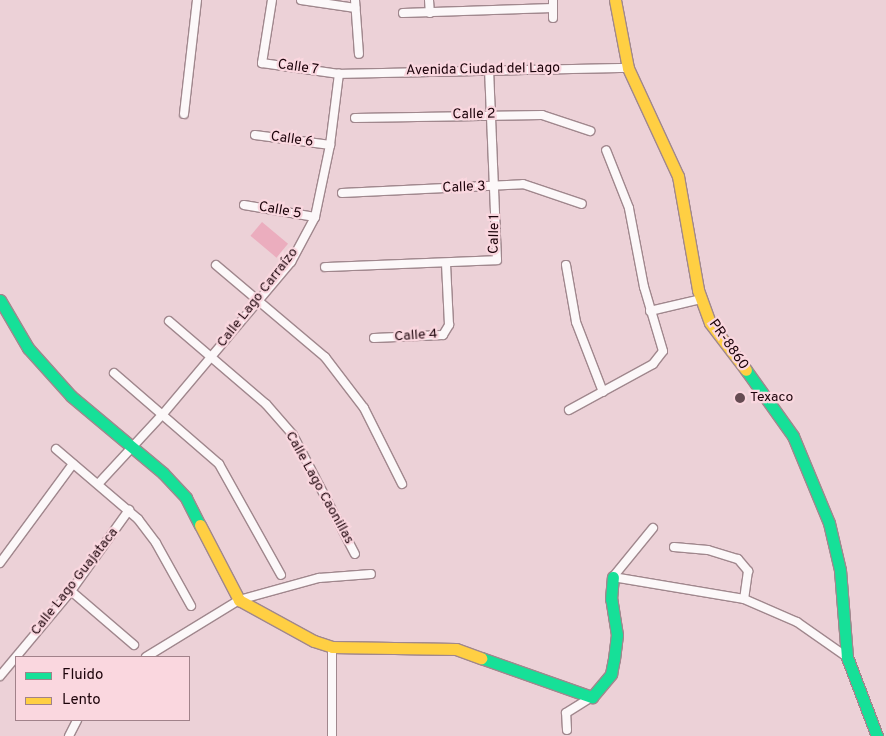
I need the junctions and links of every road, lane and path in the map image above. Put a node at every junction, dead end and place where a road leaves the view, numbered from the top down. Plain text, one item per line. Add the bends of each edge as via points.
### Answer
1 (197, 0) edge
2 (272, 0) edge
3 (301, 0) edge
4 (429, 0) edge
5 (493, 0) edge
6 (615, 0) edge
7 (355, 4) edge
8 (553, 4) edge
9 (493, 10) junction
10 (430, 12) junction
11 (403, 13) dead end
12 (553, 18) dead end
13 (359, 54) dead end
14 (628, 68) junction
15 (488, 69) junction
16 (339, 74) junction
17 (184, 114) dead end
18 (491, 115) junction
19 (355, 118) dead end
20 (590, 132) dead end
21 (254, 135) dead end
22 (330, 145) junction
23 (606, 150) dead end
24 (495, 187) junction
25 (342, 193) dead end
26 (582, 204) dead end
27 (244, 205) dead end
28 (315, 217) junction
29 (446, 263) junction
30 (216, 265) dead end
31 (566, 265) dead end
32 (325, 267) dead end
33 (701, 299) junction
34 (0, 300) edge
35 (258, 300) junction
36 (650, 311) junction
37 (170, 321) dead end
38 (374, 338) dead end
39 (211, 357) junction
40 (114, 374) dead end
41 (602, 392) junction
42 (569, 410) dead end
43 (163, 414) junction
44 (56, 449) dead end
45 (131, 449) junction
46 (73, 464) junction
47 (99, 483) junction
48 (402, 484) dead end
49 (129, 510) junction
50 (653, 528) dead end
51 (674, 547) dead end
52 (355, 554) dead end
53 (0, 562) edge
54 (372, 574) dead end
55 (281, 575) dead end
56 (613, 577) junction
57 (70, 592) junction
58 (744, 599) junction
59 (239, 600) junction
60 (191, 606) dead end
61 (134, 645) dead end
62 (332, 646) junction
63 (17, 656) edge
64 (148, 656) edge
65 (847, 657) junction
66 (15, 658) edge
67 (0, 676) edge
68 (592, 698) junction
69 (76, 721) edge
70 (567, 730) dead end
71 (69, 736) edge
72 (332, 736) edge
73 (877, 736) edge

1 - 17 street
2 - 16 street, Calle 7 via 262,63
3 - 7 street
4 - 10 street
5 - 9 street
6 - 14 street, PR-8860 / PR-8860
7 - 13 street
8 - 9 street
8 - 12 street
9 - 10 street
10 - 11 street
14 - 15 street, Avenida Ciudad del Lago
14 - 33 street, PR-8860 / PR-8860 via 678,176
15 - 16 street, Avenida Ciudad del Lago
15 - 18 street, Calle 1
16 - 22 street, Calle Lago Carraízo
18 - 19 street, Calle 2
18 - 20 street, Calle 2 via 542,115
18 - 24 street, Calle 1
21 - 22 street, Calle 6
22 - 28 street, Calle Lago Carraízo
23 - 36 street via 629,208
24 - 25 street, Calle 3
24 - 26 street, Calle 3 via 523,184
24 - 29 street, Calle 1 via 497,260
27 - 28 street, Calle 5
28 - 35 street, Calle Lago Carraízo via 290,262
29 - 32 street, Calle 1
29 - 38 street, Calle 4 via 449,325 446,332 443,335
30 - 35 street
31 - 41 street via 576,322
33 - 36 street
33 - 65 street, PR-8860 / PR-8860 via 710,323 780,414 793,436 829,523 840,570
34 - 45 street via 28,348 71,396
35 - 39 street, Calle Lago Carraízo
35 - 48 street via 325,357 364,408
36 - 41 street via 663,352 659,360
37 - 39 street, Calle Lago Caonillas
39 - 43 street, Calle Lago Carraízo
39 - 52 street, Calle Lago Caonillas via 266,404 293,435
40 - 43 street
41 - 42 street
43 - 45 street, Calle Lago Carraízo
43 - 55 street via 219,464
44 - 46 street
45 - 47 street, Calle Lago Carraízo
45 - 59 street via 163,473 186,498
46 - 47 street
46 - 53 street
47 - 49 street
49 - 57 street, Calle Lago Guajataca
49 - 60 street via 156,543
50 - 56 street
51 - 58 street via 708,550 738,559 748,571
54 - 59 street via 319,578
56 - 58 street
56 - 68 street via 611,599 618,635 614,659 611,674
57 - 61 street
57 - 63 street, Calle Lago Guajataca
58 - 65 street via 798,622
59 - 62 street via 314,641
59 - 64 street
62 - 68 street via 456,649
62 - 72 street
65 - 73 street, PR-8860 / PR-8860
66 - 67 street, Calle Lago Guajataca
68 - 70 street via 566,713
69 - 71 street

